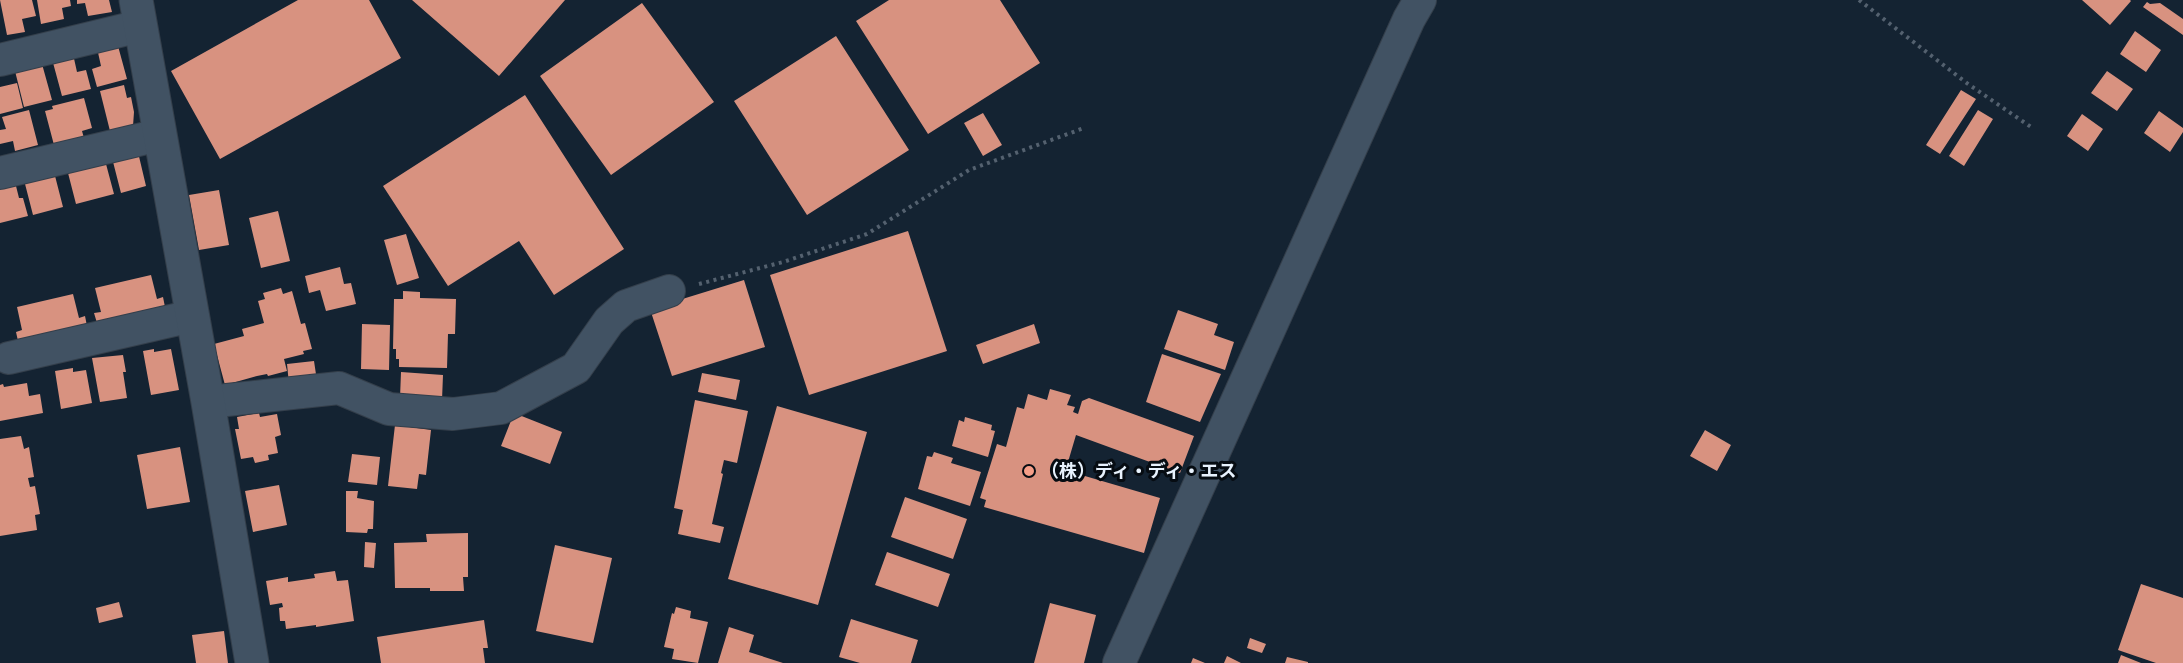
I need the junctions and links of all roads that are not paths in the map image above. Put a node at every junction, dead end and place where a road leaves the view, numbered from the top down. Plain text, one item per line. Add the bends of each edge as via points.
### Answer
1 (1420, 0) edge
2 (138, 13) edge
3 (0, 60) edge
4 (159, 135) junction
5 (0, 173) edge
6 (669, 291) road end
7 (192, 316) junction
8 (9, 358) dead end
9 (208, 402) junction
10 (252, 663) edge
11 (1119, 663) edge

1 - 11 street
2 - 3 street
2 - 4 street
4 - 5 street
4 - 7 street
6 - 9 street via 626,306 609,321 576,368 501,408 453,414 388,408 339,388
7 - 8 street
7 - 9 street
9 - 10 street

